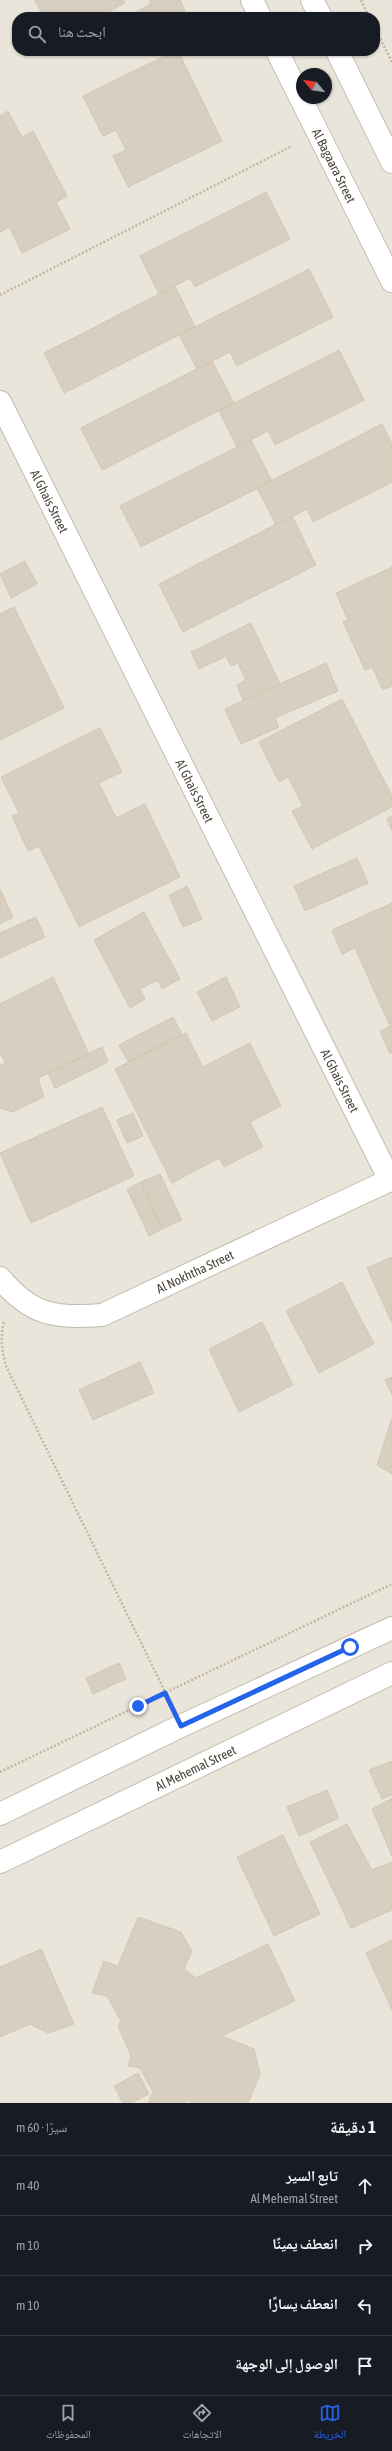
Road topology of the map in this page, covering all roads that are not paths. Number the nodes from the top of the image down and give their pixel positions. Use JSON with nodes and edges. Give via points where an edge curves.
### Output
{"nodes":[{"id":1,"x":252,"y":0,"type":"edge"},
{"id":2,"x":312,"y":0,"type":"edge"},
{"id":3,"x":258,"y":12,"type":"edge"},
{"id":4,"x":318,"y":12,"type":"edge"},
{"id":5,"x":279,"y":56,"type":"edge"},
{"id":6,"x":339,"y":56,"type":"edge"},
{"id":7,"x":392,"y":162,"type":"edge"},
{"id":8,"x":392,"y":281,"type":"edge"},
{"id":9,"x":0,"y":402,"type":"edge"},
{"id":10,"x":391,"y":1180,"type":"edge"},
{"id":11,"x":7,"y":1286,"type":"edge"},
{"id":12,"x":392,"y":1628,"type":"edge"},
{"id":13,"x":392,"y":1673,"type":"edge"},
{"id":14,"x":0,"y":1814,"type":"edge"},
{"id":15,"x":0,"y":1862,"type":"edge"}],
"edges":[{"from":1,"to":3,"type":"street"},
{"from":2,"to":4,"type":"street"},
{"from":5,"to":8,"type":"street","name":"Al Bagaara Street"},
{"from":6,"to":7,"type":"street"},
{"from":9,"to":10,"type":"street","name":"Al Ghais Street"},
{"from":10,"to":11,"type":"street","name":"Al Nokhtha Street","via":[[102,1314],[70,1318],[40,1311]]},
{"from":12,"to":14,"type":"street"},
{"from":13,"to":15,"type":"street","name":"Al Mehemal Street"}]}
